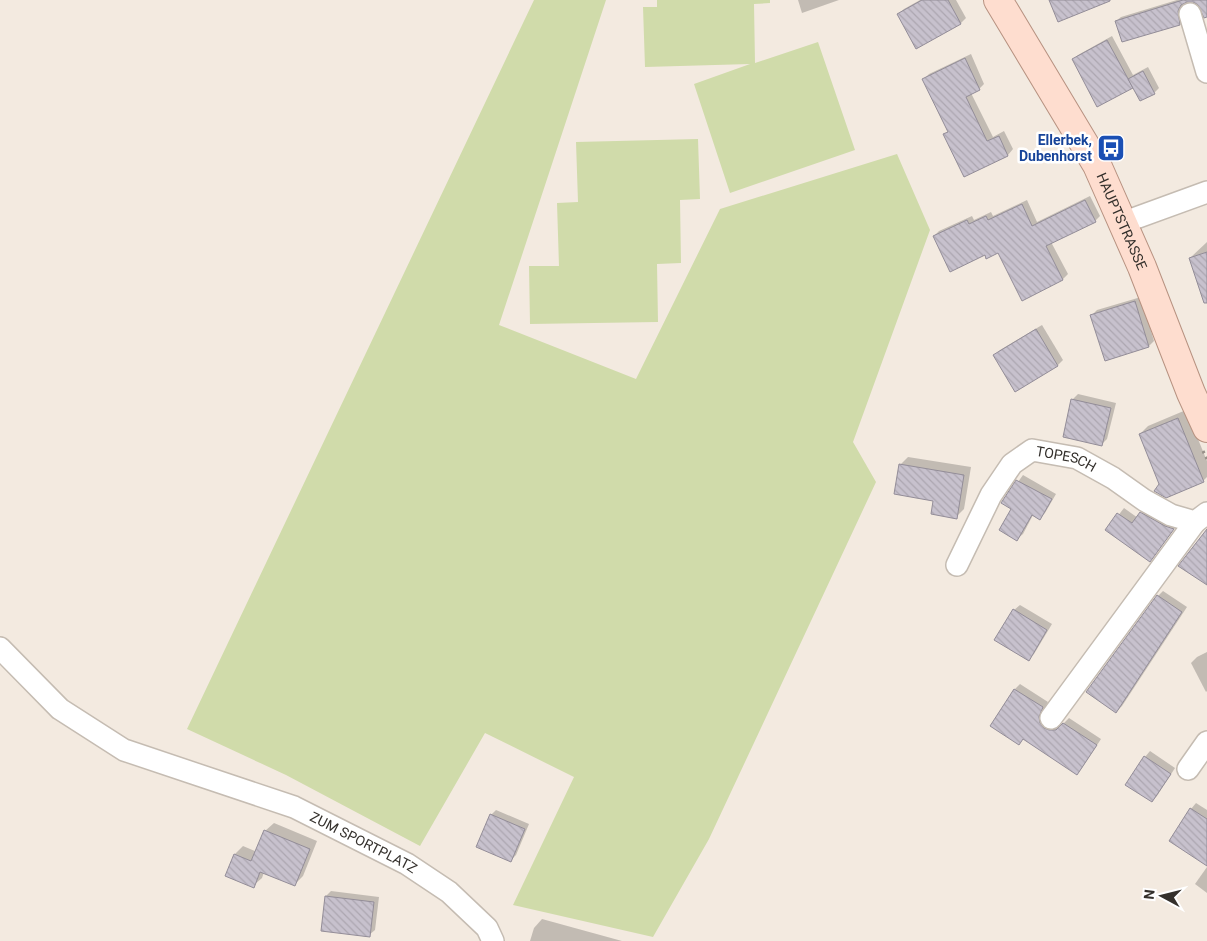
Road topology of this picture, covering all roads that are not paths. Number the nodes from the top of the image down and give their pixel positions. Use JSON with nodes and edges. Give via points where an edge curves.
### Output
{"nodes":[{"id":1,"x":998,"y":0,"type":"edge"},
{"id":2,"x":1190,"y":14,"type":"dead end"},
{"id":3,"x":1207,"y":72,"type":"edge"},
{"id":4,"x":1207,"y":192,"type":"edge"},
{"id":5,"x":1122,"y":224,"type":"junction"},
{"id":6,"x":1207,"y":428,"type":"edge"},
{"id":7,"x":1201,"y":518,"type":"edge"},
{"id":8,"x":957,"y":565,"type":"dead end"},
{"id":9,"x":0,"y":648,"type":"edge"},
{"id":10,"x":1051,"y":718,"type":"dead end"},
{"id":11,"x":1207,"y":742,"type":"edge"},
{"id":12,"x":1188,"y":770,"type":"dead end"},
{"id":13,"x":493,"y":941,"type":"edge"}],
"edges":[{"from":1,"to":5,"type":"main road","name":"HAUPTSTRASSE","via":[[1097,165]]},
{"from":2,"to":3,"type":"street"},
{"from":4,"to":5,"type":"street"},
{"from":5,"to":6,"type":"main road","name":"HAUPTSTRASSE"},
{"from":7,"to":8,"type":"street","name":"TOPESCH","via":[[1171,515],[1077,458],[1032,450],[1012,464],[991,495]]},
{"from":7,"to":10,"type":"street","name":"TOPESCH"},
{"from":9,"to":13,"type":"street","name":"ZUM SPORTPLATZ","via":[[60,709],[124,750],[294,807],[407,864],[449,892],[487,928]]},
{"from":11,"to":12,"type":"street"}]}
